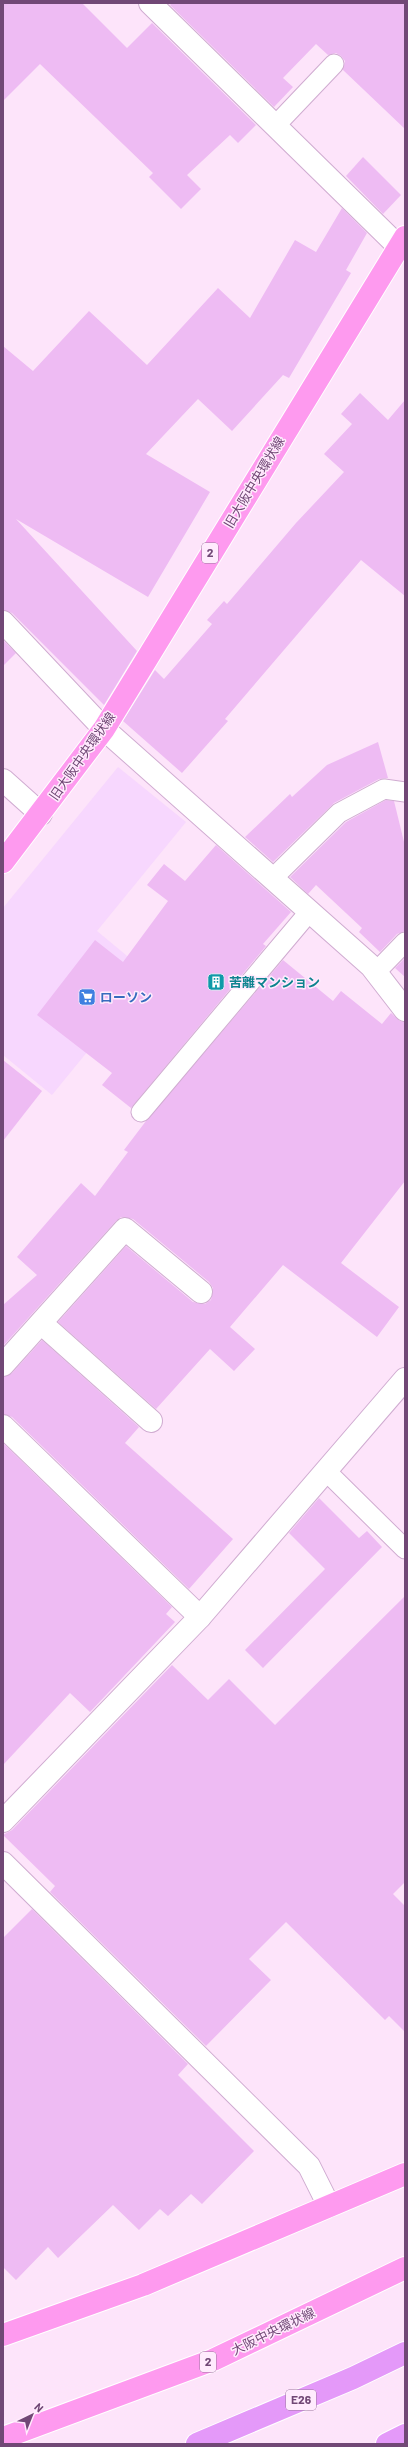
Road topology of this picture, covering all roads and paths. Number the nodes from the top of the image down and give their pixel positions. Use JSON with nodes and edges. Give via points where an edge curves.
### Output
{"nodes":[{"id":1,"x":150,"y":3,"type":"edge"},
{"id":2,"x":334,"y":64,"type":"dead end"},
{"id":3,"x":275,"y":126,"type":"junction"},
{"id":4,"x":401,"y":242,"type":"edge"},
{"id":5,"x":3,"y":622,"type":"edge"},
{"id":6,"x":104,"y":729,"type":"junction"},
{"id":7,"x":3,"y":780,"type":"edge"},
{"id":8,"x":405,"y":792,"type":"edge"},
{"id":9,"x":41,"y":814,"type":"junction"},
{"id":10,"x":3,"y":862,"type":"edge"},
{"id":11,"x":273,"y":878,"type":"junction"},
{"id":12,"x":310,"y":911,"type":"junction"},
{"id":13,"x":405,"y":942,"type":"edge"},
{"id":14,"x":376,"y":972,"type":"junction"},
{"id":15,"x":405,"y":1010,"type":"edge"},
{"id":16,"x":141,"y":1112,"type":"dead end"},
{"id":17,"x":201,"y":1292,"type":"dead end"},
{"id":18,"x":41,"y":1323,"type":"junction"},
{"id":19,"x":3,"y":1365,"type":"edge"},
{"id":20,"x":405,"y":1379,"type":"edge"},
{"id":21,"x":151,"y":1421,"type":"dead end"},
{"id":22,"x":3,"y":1426,"type":"edge"},
{"id":23,"x":326,"y":1471,"type":"junction"},
{"id":24,"x":405,"y":1549,"type":"edge"},
{"id":25,"x":200,"y":1617,"type":"junction"},
{"id":26,"x":6,"y":1811,"type":"edge"},
{"id":27,"x":3,"y":1863,"type":"edge"},
{"id":28,"x":405,"y":2174,"type":"edge"},
{"id":29,"x":329,"y":2206,"type":"junction"},
{"id":30,"x":405,"y":2268,"type":"edge"},
{"id":31,"x":3,"y":2335,"type":"edge"},
{"id":32,"x":405,"y":2353,"type":"edge"},
{"id":33,"x":405,"y":2435,"type":"edge"},
{"id":34,"x":3,"y":2438,"type":"edge"},
{"id":35,"x":196,"y":2444,"type":"edge"},
{"id":36,"x":387,"y":2444,"type":"edge"}],
"edges":[{"from":1,"to":3,"type":"street"},
{"from":2,"to":3,"type":"lane"},
{"from":3,"to":4,"type":"street"},
{"from":4,"to":6,"type":"main road","name":"旧大阪中央環状線","number":"2"},
{"from":5,"to":6,"type":"street"},
{"from":6,"to":9,"type":"main road","name":"旧大阪中央環状線","number":"2"},
{"from":6,"to":11,"type":"street"},
{"from":7,"to":9,"type":"street"},
{"from":8,"to":11,"type":"lane","via":[[384,789],[339,813]]},
{"from":9,"to":10,"type":"main road","name":"旧大阪中央環状線","number":"2"},
{"from":11,"to":12,"type":"street"},
{"from":12,"to":14,"type":"street"},
{"from":12,"to":16,"type":"lane"},
{"from":13,"to":14,"type":"lane"},
{"from":14,"to":15,"type":"street"},
{"from":17,"to":18,"type":"street","via":[[125,1229]]},
{"from":18,"to":19,"type":"street"},
{"from":18,"to":21,"type":"street"},
{"from":20,"to":23,"type":"street"},
{"from":22,"to":25,"type":"street"},
{"from":23,"to":24,"type":"lane"},
{"from":23,"to":25,"type":"street"},
{"from":25,"to":26,"type":"street"},
{"from":27,"to":29,"type":"street","via":[[309,2166]]},
{"from":28,"to":29,"type":"main road"},
{"from":29,"to":31,"type":"main road","via":[[143,2285]]},
{"from":30,"to":34,"type":"main road","name":"大阪中央環状線","number":"2","via":[[213,2360]]},
{"from":32,"to":35,"type":"highway","number":"E26","via":[[353,2378]]},
{"from":33,"to":36,"type":"highway"}]}
